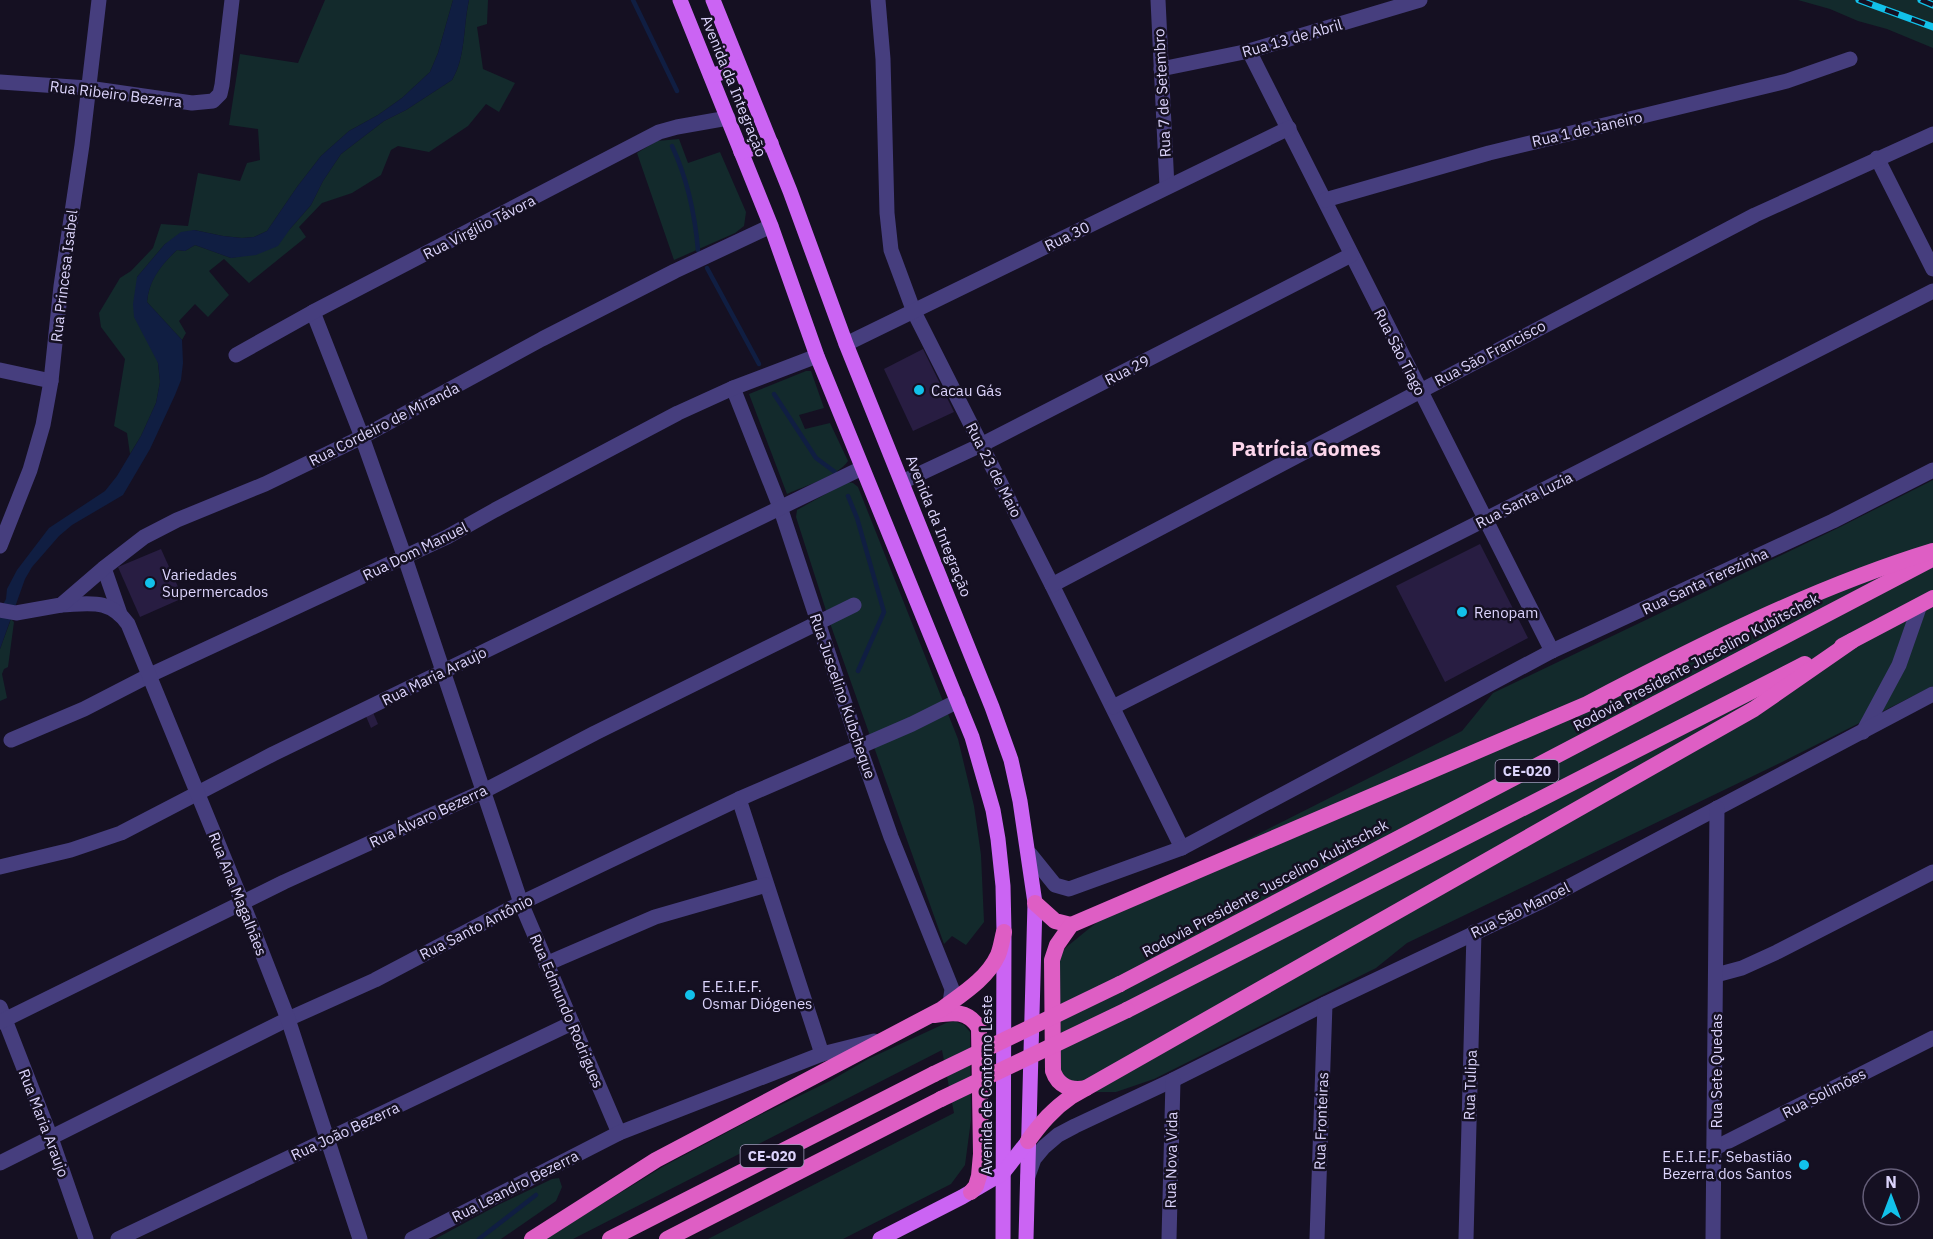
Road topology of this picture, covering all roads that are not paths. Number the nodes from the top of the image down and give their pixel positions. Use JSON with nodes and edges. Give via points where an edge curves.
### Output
{"nodes":[{"id":1,"x":99,"y":0,"type":"edge"},
{"id":2,"x":232,"y":0,"type":"edge"},
{"id":3,"x":680,"y":0,"type":"edge"},
{"id":4,"x":713,"y":0,"type":"edge"},
{"id":5,"x":878,"y":0,"type":"edge"},
{"id":6,"x":1158,"y":0,"type":"edge"},
{"id":7,"x":1420,"y":0,"type":"edge"},
{"id":8,"x":1249,"y":51,"type":"junction"},
{"id":9,"x":1850,"y":59,"type":"dead end"},
{"id":10,"x":739,"y":67,"type":"junction"},
{"id":11,"x":1161,"y":69,"type":"junction"},
{"id":12,"x":711,"y":76,"type":"junction"},
{"id":13,"x":0,"y":82,"type":"edge"},
{"id":14,"x":88,"y":88,"type":"junction"},
{"id":15,"x":728,"y":118,"type":"junction"},
{"id":16,"x":1289,"y":128,"type":"junction"},
{"id":17,"x":1933,"y":134,"type":"edge"},
{"id":18,"x":771,"y":143,"type":"junction"},
{"id":19,"x":741,"y":152,"type":"junction"},
{"id":20,"x":1877,"y":158,"type":"junction"},
{"id":21,"x":1167,"y":187,"type":"junction"},
{"id":22,"x":1325,"y":200,"type":"junction"},
{"id":23,"x":771,"y":226,"type":"junction"},
{"id":24,"x":1352,"y":255,"type":"junction"},
{"id":25,"x":1933,"y":269,"type":"edge"},
{"id":26,"x":1933,"y":291,"type":"edge"},
{"id":27,"x":313,"y":312,"type":"junction"},
{"id":28,"x":914,"y":312,"type":"junction"},
{"id":29,"x":846,"y":344,"type":"junction"},
{"id":30,"x":236,"y":355,"type":"dead end"},
{"id":31,"x":817,"y":356,"type":"junction"},
{"id":32,"x":0,"y":370,"type":"edge"},
{"id":33,"x":51,"y":381,"type":"junction"},
{"id":34,"x":733,"y":388,"type":"junction"},
{"id":35,"x":1419,"y":391,"type":"junction"},
{"id":36,"x":362,"y":437,"type":"junction"},
{"id":37,"x":981,"y":445,"type":"junction"},
{"id":38,"x":862,"y":468,"type":"junction"},
{"id":39,"x":1933,"y":470,"type":"edge"},
{"id":40,"x":902,"y":482,"type":"junction"},
{"id":41,"x":780,"y":507,"type":"junction"},
{"id":42,"x":1486,"y":519,"type":"junction"},
{"id":43,"x":0,"y":546,"type":"edge"},
{"id":44,"x":1933,"y":551,"type":"edge"},
{"id":45,"x":405,"y":558,"type":"junction"},
{"id":46,"x":1933,"y":559,"type":"edge"},
{"id":47,"x":104,"y":568,"type":"junction"},
{"id":48,"x":1052,"y":585,"type":"junction"},
{"id":49,"x":1926,"y":602,"type":"edge"},
{"id":50,"x":62,"y":605,"type":"junction"},
{"id":51,"x":854,"y":605,"type":"dead end"},
{"id":52,"x":0,"y":610,"type":"edge"},
{"id":53,"x":120,"y":614,"type":"junction"},
{"id":54,"x":818,"y":622,"type":"junction"},
{"id":55,"x":1852,"y":641,"type":"junction"},
{"id":56,"x":1552,"y":651,"type":"junction"},
{"id":57,"x":443,"y":671,"type":"junction"},
{"id":58,"x":150,"y":675,"type":"junction"},
{"id":59,"x":1933,"y":694,"type":"edge"},
{"id":60,"x":958,"y":701,"type":"junction"},
{"id":61,"x":1113,"y":707,"type":"junction"},
{"id":62,"x":1863,"y":732,"type":"junction"},
{"id":63,"x":11,"y":740,"type":"dead end"},
{"id":64,"x":859,"y":746,"type":"junction"},
{"id":65,"x":484,"y":791,"type":"junction"},
{"id":66,"x":198,"y":793,"type":"junction"},
{"id":67,"x":739,"y":799,"type":"junction"},
{"id":68,"x":1717,"y":808,"type":"junction"},
{"id":69,"x":1182,"y":848,"type":"junction"},
{"id":70,"x":1029,"y":854,"type":"junction"},
{"id":71,"x":0,"y":867,"type":"edge"},
{"id":72,"x":1933,"y":872,"type":"edge"},
{"id":73,"x":766,"y":885,"type":"junction"},
{"id":74,"x":520,"y":903,"type":"junction"},
{"id":75,"x":1035,"y":903,"type":"junction"},
{"id":76,"x":243,"y":904,"type":"junction"},
{"id":77,"x":1071,"y":925,"type":"junction"},
{"id":78,"x":1004,"y":932,"type":"junction"},
{"id":79,"x":1474,"y":932,"type":"junction"},
{"id":80,"x":546,"y":964,"type":"junction"},
{"id":81,"x":1716,"y":975,"type":"junction"},
{"id":82,"x":950,"y":1003,"type":"junction"},
{"id":83,"x":1325,"y":1004,"type":"junction"},
{"id":84,"x":2,"y":1016,"type":"edge"},
{"id":85,"x":930,"y":1016,"type":"junction"},
{"id":86,"x":288,"y":1019,"type":"junction"},
{"id":87,"x":572,"y":1023,"type":"junction"},
{"id":88,"x":887,"y":1038,"type":"junction"},
{"id":89,"x":1933,"y":1038,"type":"edge"},
{"id":90,"x":822,"y":1054,"type":"junction"},
{"id":91,"x":1173,"y":1080,"type":"junction"},
{"id":92,"x":1086,"y":1089,"type":"junction"},
{"id":93,"x":619,"y":1133,"type":"junction"},
{"id":94,"x":51,"y":1138,"type":"junction"},
{"id":95,"x":327,"y":1140,"type":"junction"},
{"id":96,"x":1028,"y":1141,"type":"junction"},
{"id":97,"x":1715,"y":1148,"type":"junction"},
{"id":98,"x":0,"y":1163,"type":"edge"},
{"id":99,"x":1003,"y":1173,"type":"junction"},
{"id":100,"x":1027,"y":1181,"type":"junction"},
{"id":101,"x":971,"y":1192,"type":"junction"},
{"id":102,"x":904,"y":1234,"type":"edge"},
{"id":103,"x":86,"y":1239,"type":"edge"},
{"id":104,"x":118,"y":1239,"type":"edge"},
{"id":105,"x":360,"y":1239,"type":"edge"},
{"id":106,"x":412,"y":1239,"type":"edge"},
{"id":107,"x":532,"y":1239,"type":"edge"},
{"id":108,"x":610,"y":1239,"type":"edge"},
{"id":109,"x":667,"y":1239,"type":"edge"},
{"id":110,"x":880,"y":1239,"type":"edge"},
{"id":111,"x":1003,"y":1239,"type":"edge"},
{"id":112,"x":1026,"y":1239,"type":"edge"},
{"id":113,"x":1169,"y":1239,"type":"edge"},
{"id":114,"x":1317,"y":1239,"type":"edge"},
{"id":115,"x":1466,"y":1239,"type":"edge"},
{"id":116,"x":1713,"y":1239,"type":"edge"}],
"edges":[{"from":1,"to":14,"type":"street","name":"Rua Princesa Isabel"},
{"from":2,"to":14,"type":"street","name":"Rua Ribeiro Bezerra","via":[[218,99],[201,103]]},
{"from":3,"to":12,"type":"main road","name":"Avenida da Integração"},
{"from":4,"to":10,"type":"main road","name":"Avenida da Integração"},
{"from":5,"to":28,"type":"street","name":"Rua 23 de Maio","via":[[891,250]]},
{"from":6,"to":11,"type":"street","name":"Rua 7 de Setembro"},
{"from":7,"to":8,"type":"street","name":"Rua 13 de Abril"},
{"from":8,"to":11,"type":"street","name":"Rua 13 de Abril"},
{"from":8,"to":16,"type":"street","name":"Rua São Tiago"},
{"from":9,"to":22,"type":"street","name":"Rua 1 de Janeiro","via":[[1787,81],[1489,153]]},
{"from":10,"to":12,"type":"main road"},
{"from":10,"to":18,"type":"main road","name":"Avenida da Integração"},
{"from":11,"to":21,"type":"street","name":"Rua 7 de Setembro"},
{"from":12,"to":15,"type":"main road","name":"Avenida da Integração"},
{"from":13,"to":14,"type":"street","name":"Rua Ribeiro Bezerra"},
{"from":14,"to":33,"type":"street","name":"Rua Princesa Isabel"},
{"from":15,"to":19,"type":"main road","name":"Avenida da Integração"},
{"from":15,"to":27,"type":"street","name":"Rua Virgílio Távora","via":[[659,132]]},
{"from":16,"to":21,"type":"street","name":"Rua 30"},
{"from":16,"to":22,"type":"street","name":"Rua São Tiago"},
{"from":17,"to":20,"type":"street","name":"Rua São Francisco"},
{"from":18,"to":19,"type":"main road"},
{"from":18,"to":29,"type":"main road","name":"Avenida da Integração"},
{"from":19,"to":23,"type":"main road","name":"Avenida da Integração"},
{"from":20,"to":25,"type":"street"},
{"from":20,"to":35,"type":"street","name":"Rua São Francisco","via":[[1745,220]]},
{"from":21,"to":28,"type":"street","name":"Rua 30"},
{"from":22,"to":24,"type":"street","name":"Rua São Tiago"},
{"from":23,"to":31,"type":"main road","name":"Avenida da Integração"},
{"from":23,"to":36,"type":"street","name":"Rua Cordeiro de Miranda","via":[[542,339]]},
{"from":24,"to":35,"type":"street","name":"Rua São Tiago"},
{"from":24,"to":37,"type":"street","name":"Rua 29"},
{"from":26,"to":42,"type":"street","name":"Rua Santa Luzia"},
{"from":27,"to":30,"type":"street","name":"Rua Virgílio Távora"},
{"from":27,"to":36,"type":"street","name":"Rua Edmundo Rodrigues"},
{"from":28,"to":29,"type":"street","name":"Rua 30"},
{"from":28,"to":37,"type":"street","name":"Rua 23 de Maio"},
{"from":29,"to":40,"type":"main road","name":"Avenida da Integração"},
{"from":31,"to":34,"type":"street","name":"Rua Dom Manuel"},
{"from":31,"to":38,"type":"main road","name":"Avenida da Integração"},
{"from":32,"to":33,"type":"street"},
{"from":33,"to":43,"type":"street","name":"Rua Princesa Isabel","via":[[30,470]]},
{"from":34,"to":41,"type":"street","name":"Rua Juscelino Kubcheque"},
{"from":34,"to":45,"type":"street","name":"Rua Dom Manuel","via":[[678,413]]},
{"from":35,"to":42,"type":"street","name":"Rua São Tiago"},
{"from":35,"to":48,"type":"street","name":"Rua São Francisco"},
{"from":36,"to":45,"type":"street","name":"Rua Edmundo Rodrigues"},
{"from":36,"to":47,"type":"street","name":"Rua Cordeiro de Miranda","via":[[265,484],[177,520],[144,537]]},
{"from":37,"to":40,"type":"street","name":"Rua 29"},
{"from":37,"to":48,"type":"street","name":"Rua 23 de Maio"},
{"from":38,"to":41,"type":"street","name":"Rua Maria Araujo"},
{"from":38,"to":60,"type":"main road","name":"Avenida da Integração"},
{"from":39,"to":56,"type":"street","name":"Rua Santa Terezinha","via":[[1833,521]]},
{"from":40,"to":70,"type":"main road","name":"Avenida da Integração","via":[[1011,760]]},
{"from":41,"to":54,"type":"street","name":"Rua Juscelino Kubcheque"},
{"from":41,"to":57,"type":"street","name":"Rua Maria Araujo"},
{"from":42,"to":56,"type":"street","name":"Rua São Tiago"},
{"from":42,"to":61,"type":"street","name":"Rua Santa Luzia"},
{"from":44,"to":77,"type":"highway","via":[[1824,592],[1669,661],[1587,704]]},
{"from":45,"to":57,"type":"street","name":"Rua Edmundo Rodrigues"},
{"from":45,"to":58,"type":"street","name":"Rua Dom Manuel"},
{"from":46,"to":108,"type":"highway","name":"Rodovia Presidente Juscelino Kubitschek","number":"CE-020","bridge":true,"via":[[1120,984]]},
{"from":47,"to":50,"type":"street","name":"Rua Cordeiro de Miranda"},
{"from":47,"to":53,"type":"street","name":"Rua Ana Magalhães"},
{"from":48,"to":61,"type":"street","name":"Rua 23 de Maio"},
{"from":49,"to":55,"type":"highway","number":"CE-020"},
{"from":49,"to":62,"type":"street"},
{"from":50,"to":52,"type":"street","via":[[16,613]]},
{"from":50,"to":53,"type":"street","via":[[113,607]]},
{"from":51,"to":54,"type":"street","name":"Rua Álvaro Bezerra"},
{"from":53,"to":58,"type":"street","name":"Rua Ana Magalhães"},
{"from":54,"to":64,"type":"street","name":"Rua Juscelino Kubcheque"},
{"from":54,"to":65,"type":"street","name":"Rua Álvaro Bezerra"},
{"from":55,"to":92,"type":"highway","via":[[1754,709]]},
{"from":55,"to":109,"type":"highway","number":"CE-020","bridge":true,"via":[[1128,1010],[941,1099]]},
{"from":56,"to":69,"type":"street","name":"Rua Santa Terezinha"},
{"from":57,"to":65,"type":"street","name":"Rua Edmundo Rodrigues"},
{"from":57,"to":66,"type":"street","name":"Rua Maria Araujo"},
{"from":58,"to":63,"type":"street","name":"Rua Dom Manuel"},
{"from":58,"to":66,"type":"street","name":"Rua Ana Magalhães"},
{"from":59,"to":62,"type":"street","name":"Rua São Manoel"},
{"from":60,"to":64,"type":"street","name":"Rua Santo Antônio"},
{"from":60,"to":78,"type":"main road","name":"Avenida da Integração","via":[[993,810],[1003,886]]},
{"from":61,"to":69,"type":"street","name":"Rua 23 de Maio"},
{"from":62,"to":68,"type":"street","name":"Rua São Manoel"},
{"from":64,"to":67,"type":"street","name":"Rua Santo Antônio"},
{"from":64,"to":82,"type":"street","name":"Rua Juscelino Kubcheque","via":[[951,989]]},
{"from":65,"to":74,"type":"street","name":"Rua Edmundo Rodrigues"},
{"from":65,"to":76,"type":"street","name":"Rua Álvaro Bezerra"},
{"from":66,"to":71,"type":"street","name":"Rua Maria Araujo","via":[[121,833]]},
{"from":66,"to":76,"type":"street","name":"Rua Ana Magalhães"},
{"from":67,"to":73,"type":"street"},
{"from":67,"to":74,"type":"street","name":"Rua Santo Antônio"},
{"from":68,"to":79,"type":"street","name":"Rua São Manoel","via":[[1538,903]]},
{"from":68,"to":81,"type":"street","name":"Rua Sete Quedas"},
{"from":69,"to":70,"type":"street","via":[[1069,889],[1055,885]]},
{"from":70,"to":75,"type":"main road","name":"Avenida da Integração"},
{"from":72,"to":81,"type":"street","via":[[1777,952]]},
{"from":73,"to":80,"type":"street","via":[[655,916]]},
{"from":73,"to":90,"type":"street"},
{"from":74,"to":80,"type":"street","name":"Rua Edmundo Rodrigues"},
{"from":74,"to":86,"type":"street","name":"Rua Santo Antônio","via":[[375,980]]},
{"from":75,"to":77,"type":"highway","via":[[1055,921]]},
{"from":75,"to":96,"type":"main road","name":"Avenida da Integração"},
{"from":76,"to":84,"type":"street","name":"Rua Álvaro Bezerra"},
{"from":76,"to":86,"type":"street","name":"Rua Ana Magalhães"},
{"from":77,"to":92,"type":"highway","via":[[1052,960],[1053,1071],[1062,1084]]},
{"from":78,"to":82,"type":"highway","via":[[991,967]]},
{"from":78,"to":99,"type":"main road","name":"Avenida de Contorno Leste"},
{"from":79,"to":83,"type":"street","name":"Rua São Manoel"},
{"from":79,"to":115,"type":"street","name":"Rua Tulipa"},
{"from":80,"to":87,"type":"street","name":"Rua Edmundo Rodrigues"},
{"from":81,"to":97,"type":"street","name":"Rua Sete Quedas"},
{"from":82,"to":85,"type":"highway"},
{"from":83,"to":91,"type":"street","name":"Rua São Manoel"},
{"from":83,"to":114,"type":"street","name":"Rua Fronteiras"},
{"from":84,"to":94,"type":"street","name":"Rua Maria Araujo"},
{"from":85,"to":88,"type":"highway"},
{"from":85,"to":101,"type":"highway","via":[[952,1012],[968,1015],[979,1028],[981,1154],[979,1176]]},
{"from":86,"to":94,"type":"street","name":"Rua Santo Antônio"},
{"from":86,"to":95,"type":"street","name":"Rua Ana Magalhães"},
{"from":87,"to":93,"type":"street","name":"Rua Edmundo Rodrigues"},
{"from":87,"to":95,"type":"street","name":"Rua João Bezerra"},
{"from":88,"to":90,"type":"street","name":"Rua Leandro Bezerra"},
{"from":88,"to":107,"type":"highway","via":[[656,1160]]},
{"from":89,"to":97,"type":"street","name":"Rua Solimões"},
{"from":90,"to":93,"type":"street","name":"Rua Leandro Bezerra"},
{"from":91,"to":100,"type":"street","name":"Rua São Manoel","via":[[1058,1135],[1034,1159]]},
{"from":91,"to":113,"type":"street","name":"Rua Nova Vida"},
{"from":92,"to":96,"type":"highway","via":[[1054,1108]]},
{"from":93,"to":106,"type":"street","name":"Rua Leandro Bezerra"},
{"from":94,"to":98,"type":"street","name":"Rua Santo Antônio"},
{"from":94,"to":103,"type":"street","name":"Rua Maria Araujo"},
{"from":95,"to":104,"type":"street","name":"Rua João Bezerra"},
{"from":95,"to":105,"type":"street","name":"Rua Ana Magalhães"},
{"from":96,"to":99,"type":"main road"},
{"from":96,"to":100,"type":"main road"},
{"from":97,"to":116,"type":"street","name":"Rua Sete Quedas"},
{"from":99,"to":101,"type":"main road"},
{"from":99,"to":111,"type":"main road","name":"Avenida de Contorno Leste"},
{"from":100,"to":112,"type":"main road"},
{"from":101,"to":102,"type":"main road"},
{"from":102,"to":110,"type":"main road"}]}
